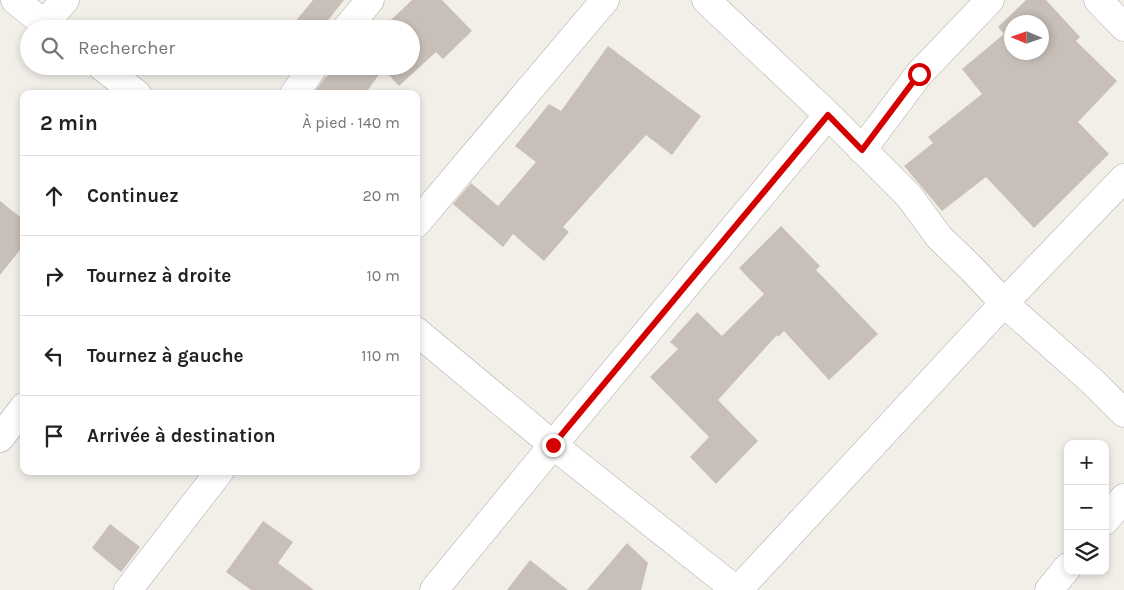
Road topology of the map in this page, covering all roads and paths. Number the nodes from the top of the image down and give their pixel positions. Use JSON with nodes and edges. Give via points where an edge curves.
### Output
{"nodes":[{"id":1,"x":15,"y":0,"type":"edge"},
{"id":2,"x":65,"y":0,"type":"edge"},
{"id":3,"x":370,"y":0,"type":"edge"},
{"id":4,"x":605,"y":0,"type":"edge"},
{"id":5,"x":706,"y":0,"type":"edge"},
{"id":6,"x":990,"y":0,"type":"edge"},
{"id":7,"x":1098,"y":0,"type":"edge"},
{"id":8,"x":40,"y":20,"type":"edge"},
{"id":9,"x":52,"y":20,"type":"edge"},
{"id":10,"x":353,"y":20,"type":"edge"},
{"id":11,"x":1124,"y":27,"type":"edge"},
{"id":12,"x":113,"y":75,"type":"edge"},
{"id":13,"x":308,"y":75,"type":"edge"},
{"id":14,"x":133,"y":90,"type":"edge"},
{"id":15,"x":297,"y":90,"type":"edge"},
{"id":16,"x":828,"y":115,"type":"junction"},
{"id":17,"x":862,"y":150,"type":"junction"},
{"id":18,"x":1124,"y":178,"type":"edge"},
{"id":19,"x":420,"y":219,"type":"edge"},
{"id":20,"x":1004,"y":303,"type":"junction"},
{"id":21,"x":420,"y":333,"type":"edge"},
{"id":22,"x":20,"y":412,"type":"edge"},
{"id":23,"x":1124,"y":413,"type":"edge"},
{"id":24,"x":0,"y":438,"type":"edge"},
{"id":25,"x":553,"y":445,"type":"junction"},
{"id":26,"x":217,"y":475,"type":"edge"},
{"id":27,"x":1124,"y":498,"type":"edge"},
{"id":28,"x":1109,"y":516,"type":"edge"},
{"id":29,"x":1064,"y":572,"type":"edge"},
{"id":30,"x":128,"y":590,"type":"edge"},
{"id":31,"x":434,"y":590,"type":"edge"},
{"id":32,"x":737,"y":590,"type":"edge"},
{"id":33,"x":1049,"y":590,"type":"edge"}],
"edges":[{"from":1,"to":8,"type":"street"},
{"from":2,"to":9,"type":"street"},
{"from":3,"to":10,"type":"street"},
{"from":4,"to":19,"type":"street"},
{"from":5,"to":16,"type":"street"},
{"from":6,"to":17,"type":"street","via":[[919,74]]},
{"from":7,"to":11,"type":"street"},
{"from":12,"to":14,"type":"street"},
{"from":13,"to":15,"type":"street"},
{"from":16,"to":17,"type":"street"},
{"from":16,"to":25,"type":"street"},
{"from":17,"to":20,"type":"street","via":[[909,196],[939,237]]},
{"from":18,"to":20,"type":"street"},
{"from":20,"to":23,"type":"street","via":[[1094,382]]},
{"from":20,"to":32,"type":"street"},
{"from":21,"to":25,"type":"street"},
{"from":22,"to":24,"type":"street"},
{"from":25,"to":31,"type":"street"},
{"from":25,"to":32,"type":"street"},
{"from":26,"to":30,"type":"street"},
{"from":27,"to":28,"type":"street"},
{"from":29,"to":33,"type":"street"}]}
